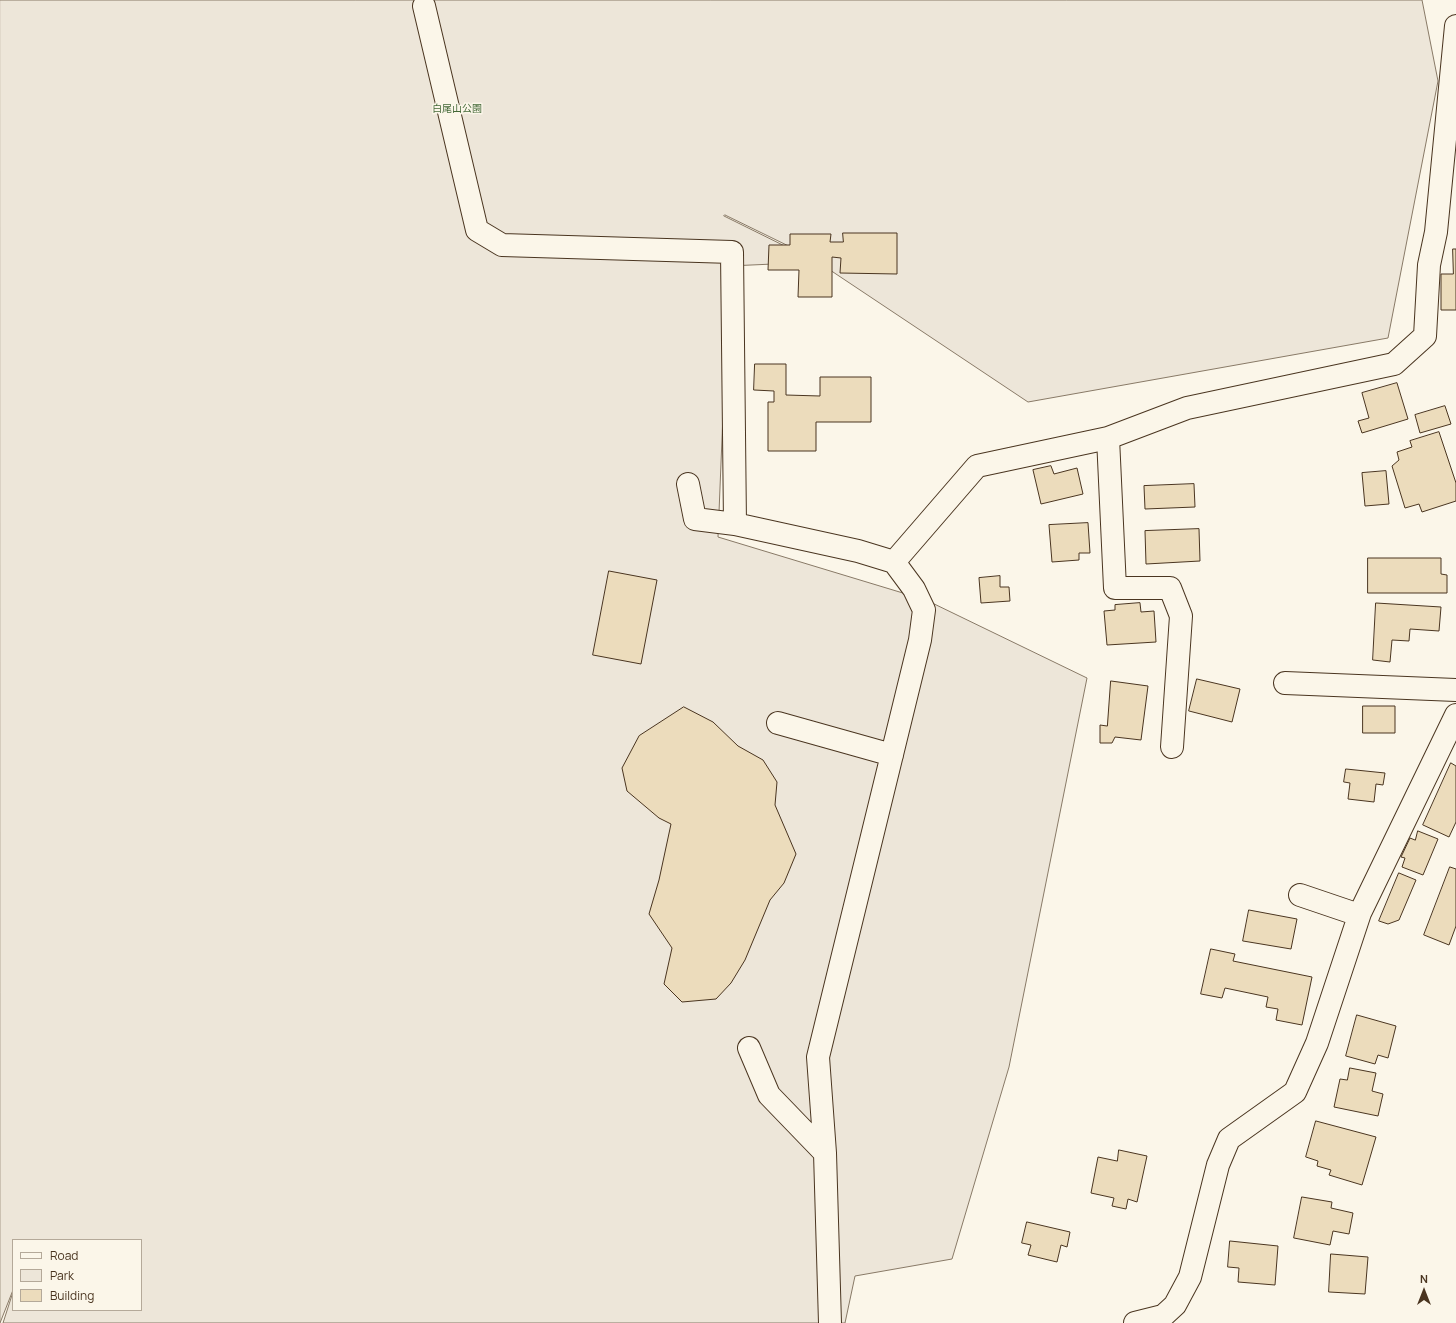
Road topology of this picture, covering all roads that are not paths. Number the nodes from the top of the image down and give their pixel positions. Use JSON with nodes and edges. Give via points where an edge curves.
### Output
{"nodes":[{"id":1,"x":424,"y":6,"type":"dead end"},
{"id":2,"x":1456,"y":26,"type":"edge"},
{"id":3,"x":1108,"y":438,"type":"junction"},
{"id":4,"x":688,"y":484,"type":"dead end"},
{"id":5,"x":735,"y":524,"type":"junction"},
{"id":6,"x":894,"y":562,"type":"junction"},
{"id":7,"x":1285,"y":683,"type":"dead end"},
{"id":8,"x":1456,"y":690,"type":"edge"},
{"id":9,"x":1456,"y":715,"type":"edge"},
{"id":10,"x":778,"y":723,"type":"dead end"},
{"id":11,"x":1172,"y":747,"type":"dead end"},
{"id":12,"x":892,"y":755,"type":"junction"},
{"id":13,"x":1300,"y":895,"type":"dead end"},
{"id":14,"x":1359,"y":915,"type":"junction"},
{"id":15,"x":749,"y":1048,"type":"dead end"},
{"id":16,"x":824,"y":1153,"type":"junction"},
{"id":17,"x":1168,"y":1320,"type":"edge"},
{"id":18,"x":830,"y":1323,"type":"edge"},
{"id":19,"x":1135,"y":1323,"type":"edge"}],
"edges":[{"from":1,"to":5,"type":"street","via":[[477,230],[502,245],[732,252]]},
{"from":2,"to":3,"type":"street","via":[[1436,232],[1430,265],[1425,336],[1394,364],[1187,408]]},
{"from":3,"to":6,"type":"street","via":[[977,466]]},
{"from":3,"to":11,"type":"street","via":[[1116,588],[1170,588],[1181,616]]},
{"from":4,"to":5,"type":"street","via":[[695,519]]},
{"from":5,"to":6,"type":"street","via":[[858,551]]},
{"from":6,"to":12,"type":"street","via":[[914,589],[924,610],[920,640]]},
{"from":7,"to":8,"type":"street"},
{"from":9,"to":14,"type":"street"},
{"from":10,"to":12,"type":"street"},
{"from":12,"to":16,"type":"street","via":[[818,1057]]},
{"from":13,"to":14,"type":"street"},
{"from":14,"to":17,"type":"street","via":[[1317,1043],[1295,1092],[1229,1139],[1218,1165],[1190,1277]]},
{"from":15,"to":16,"type":"street","via":[[769,1095]]},
{"from":16,"to":18,"type":"street"},
{"from":17,"to":19,"type":"street"}]}
